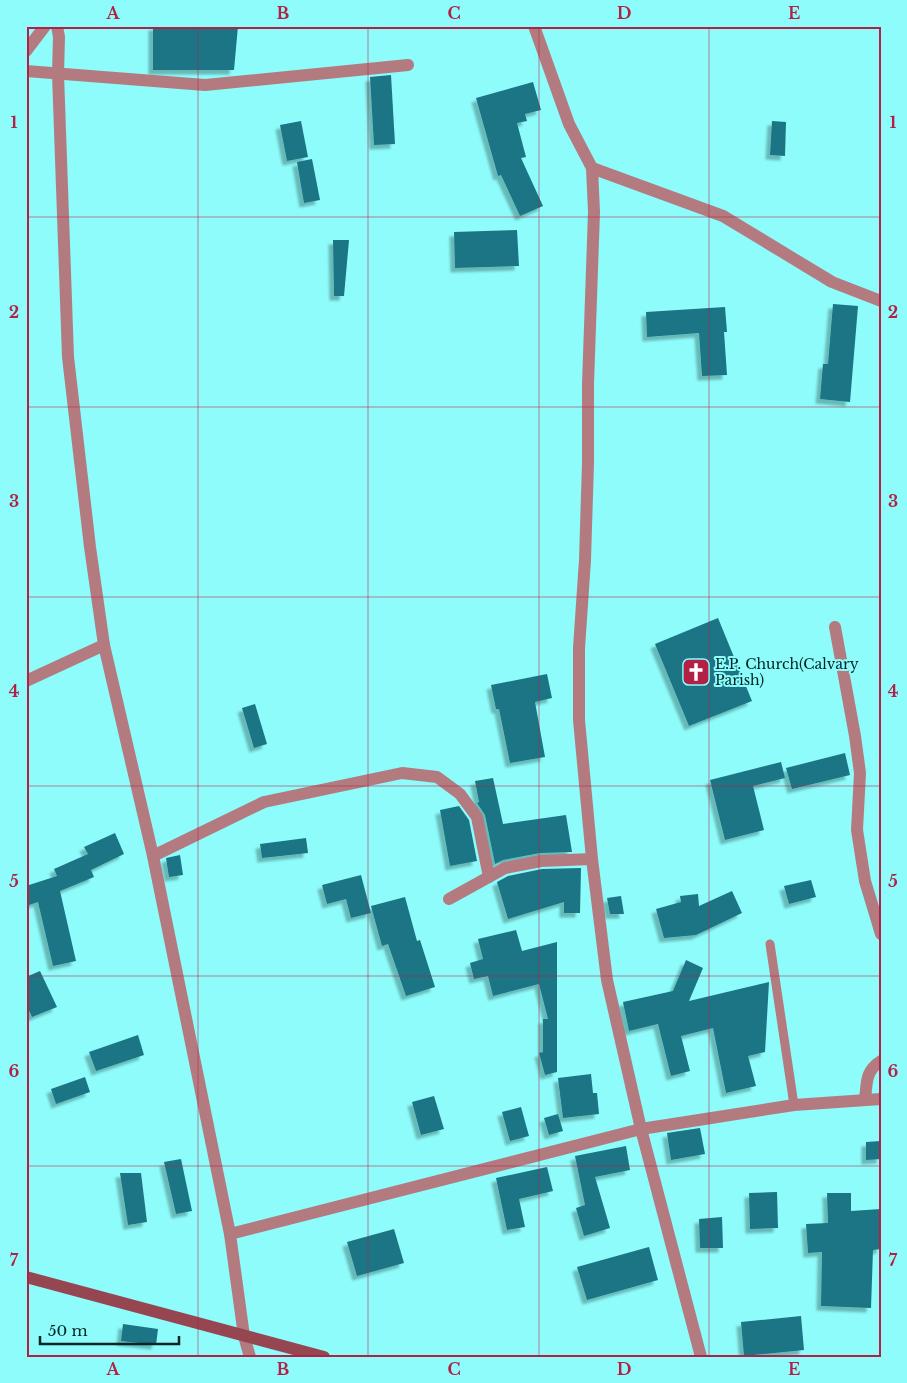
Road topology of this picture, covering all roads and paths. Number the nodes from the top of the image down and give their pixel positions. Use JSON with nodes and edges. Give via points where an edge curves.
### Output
{"nodes":[{"id":1,"x":45,"y":26,"type":"edge"},
{"id":2,"x":57,"y":26,"type":"edge"},
{"id":3,"x":534,"y":26,"type":"edge"},
{"id":4,"x":26,"y":51,"type":"edge"},
{"id":5,"x":408,"y":65,"type":"dead end"},
{"id":6,"x":26,"y":71,"type":"edge"},
{"id":7,"x":58,"y":74,"type":"junction"},
{"id":8,"x":592,"y":168,"type":"junction"},
{"id":9,"x":881,"y":301,"type":"edge"},
{"id":10,"x":835,"y":627,"type":"dead end"},
{"id":11,"x":104,"y":645,"type":"junction"},
{"id":12,"x":26,"y":681,"type":"edge"},
{"id":13,"x":153,"y":856,"type":"junction"},
{"id":14,"x":592,"y":859,"type":"junction"},
{"id":15,"x":489,"y":877,"type":"junction"},
{"id":16,"x":449,"y":899,"type":"dead end"},
{"id":17,"x":881,"y":934,"type":"edge"},
{"id":18,"x":770,"y":944,"type":"dead end"},
{"id":19,"x":881,"y":1061,"type":"edge"},
{"id":20,"x":881,"y":1099,"type":"edge"},
{"id":21,"x":865,"y":1100,"type":"junction"},
{"id":22,"x":794,"y":1106,"type":"junction"},
{"id":23,"x":641,"y":1129,"type":"junction"},
{"id":24,"x":230,"y":1234,"type":"junction"},
{"id":25,"x":26,"y":1277,"type":"edge"},
{"id":26,"x":244,"y":1336,"type":"junction"},
{"id":27,"x":250,"y":1357,"type":"edge"},
{"id":28,"x":324,"y":1357,"type":"edge"},
{"id":29,"x":701,"y":1357,"type":"edge"}],
"edges":[{"from":1,"to":4,"type":"street"},
{"from":2,"to":7,"type":"street"},
{"from":3,"to":8,"type":"street","via":[[569,124]]},
{"from":5,"to":7,"type":"street","via":[[205,85]]},
{"from":6,"to":7,"type":"street"},
{"from":7,"to":11,"type":"street","via":[[68,357]]},
{"from":8,"to":9,"type":"street","via":[[723,216],[832,282]]},
{"from":8,"to":14,"type":"street","via":[[594,212],[579,720]]},
{"from":10,"to":17,"type":"street","via":[[860,773],[857,830],[865,881]]},
{"from":11,"to":12,"type":"street"},
{"from":11,"to":13,"type":"street"},
{"from":13,"to":15,"type":"street","via":[[264,802],[402,773],[436,777],[460,794],[477,817]]},
{"from":13,"to":24,"type":"street"},
{"from":14,"to":15,"type":"street","via":[[540,860],[505,868]]},
{"from":14,"to":23,"type":"street","via":[[607,980]]},
{"from":15,"to":16,"type":"street"},
{"from":18,"to":22,"type":"lane"},
{"from":19,"to":21,"type":"street","via":[[867,1076]]},
{"from":20,"to":21,"type":"street"},
{"from":21,"to":22,"type":"street"},
{"from":22,"to":23,"type":"street"},
{"from":23,"to":24,"type":"street"},
{"from":23,"to":29,"type":"street"},
{"from":24,"to":26,"type":"street"},
{"from":25,"to":26,"type":"main road"},
{"from":26,"to":27,"type":"street"},
{"from":26,"to":28,"type":"main road"}]}
